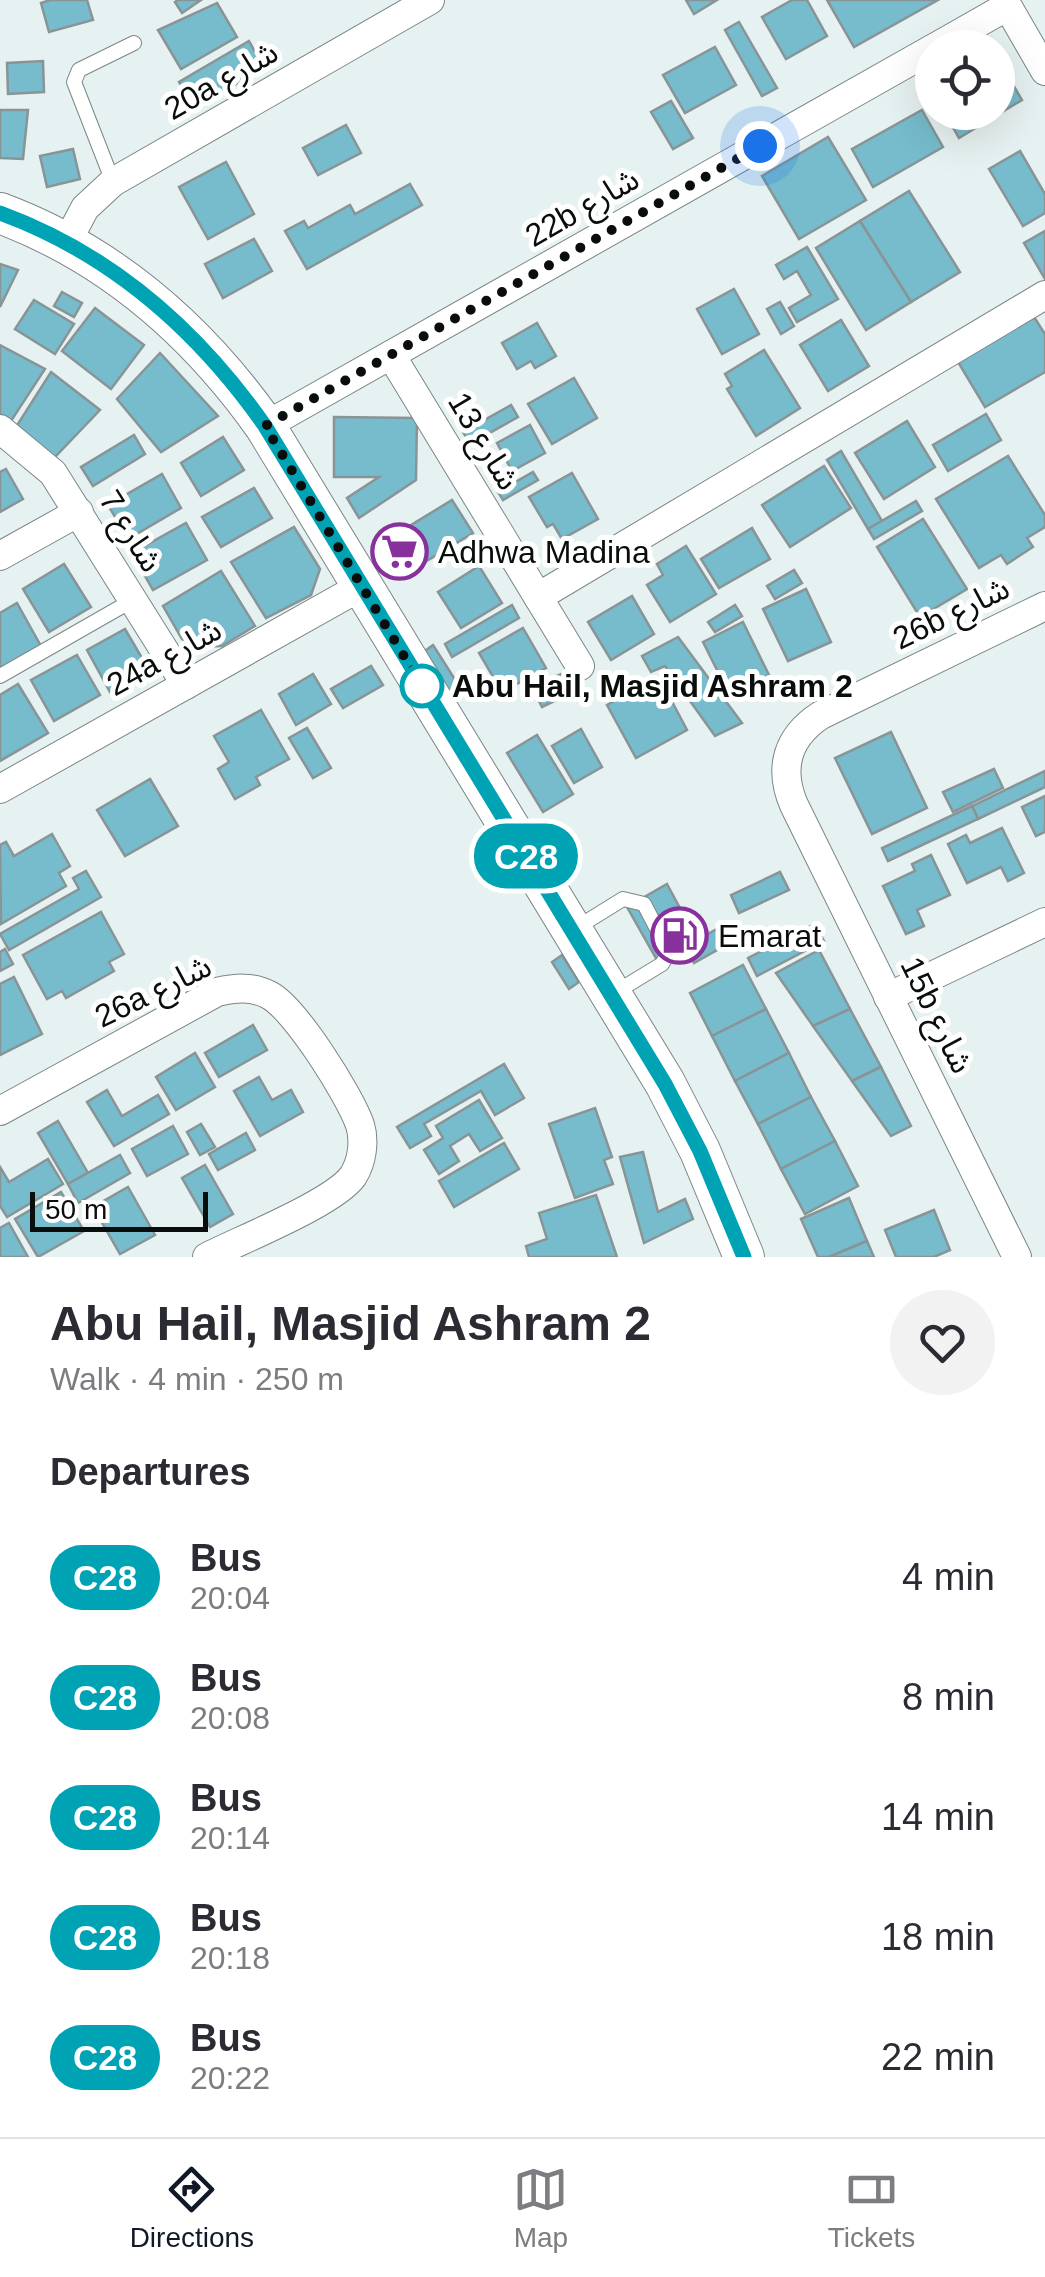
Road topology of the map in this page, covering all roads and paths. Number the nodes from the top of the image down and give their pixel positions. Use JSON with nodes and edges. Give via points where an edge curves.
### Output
{"nodes":[{"id":1,"x":430,"y":0,"type":"edge"},
{"id":2,"x":1005,"y":3,"type":"edge"},
{"id":3,"x":962,"y":30,"type":"edge"},
{"id":4,"x":134,"y":43,"type":"dead end"},
{"id":5,"x":915,"y":59,"type":"edge"},
{"id":6,"x":1045,"y":70,"type":"edge"},
{"id":7,"x":113,"y":182,"type":"junction"},
{"id":8,"x":0,"y":213,"type":"edge"},
{"id":9,"x":67,"y":242,"type":"junction"},
{"id":10,"x":1045,"y":295,"type":"edge"},
{"id":11,"x":391,"y":355,"type":"junction"},
{"id":12,"x":265,"y":426,"type":"junction"},
{"id":13,"x":0,"y":428,"type":"edge"},
{"id":14,"x":79,"y":512,"type":"junction"},
{"id":15,"x":0,"y":556,"type":"edge"},
{"id":16,"x":362,"y":586,"type":"junction"},
{"id":17,"x":538,"y":597,"type":"junction"},
{"id":18,"x":133,"y":600,"type":"junction"},
{"id":19,"x":1045,"y":606,"type":"edge"},
{"id":20,"x":580,"y":666,"type":"dead end"},
{"id":21,"x":0,"y":676,"type":"edge"},
{"id":22,"x":186,"y":685,"type":"junction"},
{"id":23,"x":0,"y":789,"type":"edge"},
{"id":24,"x":794,"y":805,"type":"joint"},
{"id":25,"x":1045,"y":922,"type":"edge"},
{"id":26,"x":572,"y":930,"type":"junction"},
{"id":27,"x":611,"y":995,"type":"junction"},
{"id":28,"x":888,"y":997,"type":"junction"},
{"id":29,"x":0,"y":1111,"type":"edge"},
{"id":30,"x":207,"y":1257,"type":"edge"},
{"id":31,"x":744,"y":1257,"type":"edge"},
{"id":32,"x":1016,"y":1257,"type":"edge"}],
"edges":[{"from":1,"to":7,"type":"street","name":"20a شارع"},
{"from":2,"to":3,"type":"street","name":"22b شارع"},
{"from":2,"to":6,"type":"street"},
{"from":4,"to":7,"type":"lane","via":[[79,70],[74,82]]},
{"from":5,"to":11,"type":"street","name":"22b شارع"},
{"from":7,"to":9,"type":"street","name":"20a شارع","via":[[84,208]]},
{"from":8,"to":9,"type":"street"},
{"from":9,"to":12,"type":"street","via":[[198,340]]},
{"from":10,"to":17,"type":"street"},
{"from":11,"to":12,"type":"street","name":"22b شارع"},
{"from":11,"to":17,"type":"street","name":"شارع 13"},
{"from":12,"to":16,"type":"street"},
{"from":13,"to":14,"type":"street","name":"شارع 7","via":[[52,472]]},
{"from":14,"to":15,"type":"street"},
{"from":14,"to":18,"type":"street","name":"شارع 7"},
{"from":16,"to":22,"type":"street","name":"24a شارع"},
{"from":16,"to":26,"type":"street"},
{"from":17,"to":20,"type":"street","name":"شارع 13"},
{"from":18,"to":21,"type":"lane"},
{"from":18,"to":22,"type":"street","name":"شارع 7"},
{"from":19,"to":24,"type":"street","name":"26b شارع","via":[[806,725],[794,738],[784,771]]},
{"from":22,"to":23,"type":"street","name":"24a شارع"},
{"from":24,"to":28,"type":"street","name":"15b شارع"},
{"from":25,"to":28,"type":"street"},
{"from":26,"to":27,"type":"street"},
{"from":26,"to":27,"type":"lane","via":[[630,898],[644,904],[665,938],[669,952],[662,964]]},
{"from":27,"to":31,"type":"street","via":[[700,1151]]},
{"from":28,"to":32,"type":"street","name":"15b شارع"},
{"from":29,"to":30,"type":"street","name":"26a شارع","via":[[217,992],[253,989],[270,996],[296,1021],[352,1110],[360,1125],[361,1159],[343,1188]]}]}
